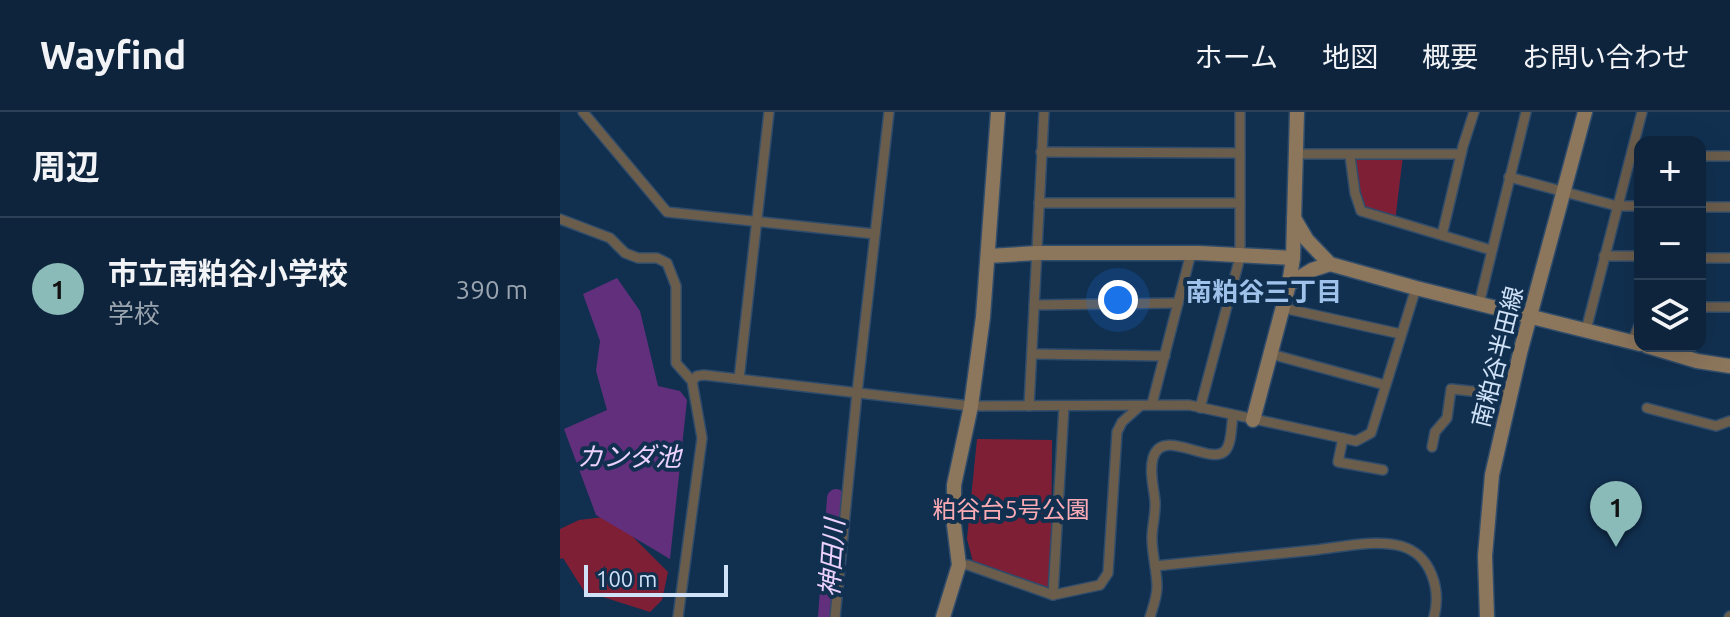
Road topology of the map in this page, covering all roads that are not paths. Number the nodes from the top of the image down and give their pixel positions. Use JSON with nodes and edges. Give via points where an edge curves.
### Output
{"nodes":[{"id":1,"x":583,"y":112,"type":"edge"},
{"id":2,"x":769,"y":112,"type":"edge"},
{"id":3,"x":889,"y":112,"type":"edge"},
{"id":4,"x":998,"y":112,"type":"edge"},
{"id":5,"x":1044,"y":112,"type":"edge"},
{"id":6,"x":1240,"y":112,"type":"edge"},
{"id":7,"x":1297,"y":112,"type":"edge"},
{"id":8,"x":1474,"y":112,"type":"edge"},
{"id":9,"x":1526,"y":112,"type":"edge"},
{"id":10,"x":1585,"y":112,"type":"edge"},
{"id":11,"x":1642,"y":112,"type":"edge"},
{"id":12,"x":1639,"y":136,"type":"edge"},
{"id":13,"x":1041,"y":152,"type":"junction"},
{"id":14,"x":1240,"y":153,"type":"junction"},
{"id":15,"x":1296,"y":154,"type":"junction"},
{"id":16,"x":1461,"y":154,"type":"junction"},
{"id":17,"x":1350,"y":156,"type":"junction"},
{"id":18,"x":1706,"y":156,"type":"edge"},
{"id":19,"x":1730,"y":156,"type":"edge"},
{"id":20,"x":1634,"y":161,"type":"edge"},
{"id":21,"x":1509,"y":177,"type":"junction"},
{"id":22,"x":1564,"y":191,"type":"junction"},
{"id":23,"x":1039,"y":203,"type":"junction"},
{"id":24,"x":1240,"y":203,"type":"junction"},
{"id":25,"x":1617,"y":206,"type":"junction"},
{"id":26,"x":1634,"y":206,"type":"edge"},
{"id":27,"x":1706,"y":207,"type":"edge"},
{"id":28,"x":1730,"y":207,"type":"edge"},
{"id":29,"x":1294,"y":218,"type":"junction"},
{"id":30,"x":560,"y":219,"type":"edge"},
{"id":31,"x":758,"y":221,"type":"junction"},
{"id":32,"x":875,"y":234,"type":"junction"},
{"id":33,"x":1442,"y":235,"type":"junction"},
{"id":34,"x":1491,"y":250,"type":"junction"},
{"id":35,"x":1037,"y":253,"type":"junction"},
{"id":36,"x":1191,"y":253,"type":"junction"},
{"id":37,"x":988,"y":256,"type":"junction"},
{"id":38,"x":1604,"y":256,"type":"junction"},
{"id":39,"x":1634,"y":256,"type":"edge"},
{"id":40,"x":1240,"y":257,"type":"junction"},
{"id":41,"x":1293,"y":258,"type":"junction"},
{"id":42,"x":1706,"y":258,"type":"edge"},
{"id":43,"x":1730,"y":258,"type":"edge"},
{"id":44,"x":1330,"y":264,"type":"junction"},
{"id":45,"x":1289,"y":284,"type":"junction"},
{"id":46,"x":1416,"y":288,"type":"junction"},
{"id":47,"x":1178,"y":303,"type":"junction"},
{"id":48,"x":1479,"y":304,"type":"junction"},
{"id":49,"x":1034,"y":305,"type":"junction"},
{"id":50,"x":1706,"y":307,"type":"edge"},
{"id":51,"x":1730,"y":307,"type":"edge"},
{"id":52,"x":1283,"y":308,"type":"junction"},
{"id":53,"x":1531,"y":316,"type":"junction"},
{"id":54,"x":1586,"y":330,"type":"junction"},
{"id":55,"x":1401,"y":334,"type":"junction"},
{"id":56,"x":1634,"y":342,"type":"edge"},
{"id":57,"x":1667,"y":352,"type":"edge"},
{"id":58,"x":1032,"y":354,"type":"junction"},
{"id":59,"x":1271,"y":354,"type":"junction"},
{"id":60,"x":1165,"y":356,"type":"junction"},
{"id":61,"x":1730,"y":366,"type":"edge"},
{"id":62,"x":739,"y":379,"type":"junction"},
{"id":63,"x":692,"y":381,"type":"junction"},
{"id":64,"x":1385,"y":385,"type":"junction"},
{"id":65,"x":857,"y":393,"type":"junction"},
{"id":66,"x":1509,"y":395,"type":"junction"},
{"id":67,"x":1152,"y":404,"type":"junction"},
{"id":68,"x":971,"y":406,"type":"junction"},
{"id":69,"x":1029,"y":406,"type":"junction"},
{"id":70,"x":1064,"y":406,"type":"junction"},
{"id":71,"x":1140,"y":406,"type":"junction"},
{"id":72,"x":1200,"y":408,"type":"junction"},
{"id":73,"x":1647,"y":408,"type":"dead end"},
{"id":74,"x":1233,"y":416,"type":"junction"},
{"id":75,"x":1253,"y":420,"type":"junction"},
{"id":76,"x":1730,"y":421,"type":"edge"},
{"id":77,"x":1343,"y":438,"type":"junction"},
{"id":78,"x":1432,"y":447,"type":"dead end"},
{"id":79,"x":1383,"y":470,"type":"dead end"},
{"id":80,"x":959,"y":565,"type":"junction"},
{"id":81,"x":1155,"y":566,"type":"junction"},
{"id":82,"x":1053,"y":595,"type":"junction"},
{"id":83,"x":678,"y":617,"type":"edge"},
{"id":84,"x":835,"y":617,"type":"edge"},
{"id":85,"x":943,"y":617,"type":"edge"},
{"id":86,"x":1150,"y":617,"type":"edge"},
{"id":87,"x":1434,"y":617,"type":"edge"},
{"id":88,"x":1487,"y":617,"type":"edge"}],
"edges":[{"from":1,"to":31,"type":"street","via":[[667,212]]},
{"from":2,"to":31,"type":"street"},
{"from":3,"to":32,"type":"street"},
{"from":4,"to":37,"type":"street"},
{"from":5,"to":13,"type":"street"},
{"from":6,"to":14,"type":"street"},
{"from":7,"to":15,"type":"street"},
{"from":8,"to":16,"type":"street"},
{"from":9,"to":21,"type":"street"},
{"from":10,"to":22,"type":"street","name":"南粕谷半田線"},
{"from":11,"to":12,"type":"street"},
{"from":13,"to":14,"type":"street"},
{"from":13,"to":23,"type":"street"},
{"from":14,"to":24,"type":"street"},
{"from":15,"to":17,"type":"street"},
{"from":15,"to":29,"type":"street"},
{"from":16,"to":17,"type":"street"},
{"from":16,"to":33,"type":"street"},
{"from":17,"to":33,"type":"street","via":[[1361,211]]},
{"from":18,"to":19,"type":"street"},
{"from":20,"to":25,"type":"street"},
{"from":21,"to":22,"type":"street"},
{"from":21,"to":34,"type":"street"},
{"from":22,"to":25,"type":"street"},
{"from":22,"to":53,"type":"street","name":"南粕谷半田線"},
{"from":23,"to":24,"type":"street"},
{"from":23,"to":35,"type":"street"},
{"from":24,"to":40,"type":"street"},
{"from":25,"to":26,"type":"street"},
{"from":25,"to":38,"type":"street"},
{"from":27,"to":28,"type":"street"},
{"from":29,"to":41,"type":"street"},
{"from":29,"to":44,"type":"street"},
{"from":30,"to":63,"type":"street","via":[[610,238],[625,253],[667,263],[676,286],[676,363]]},
{"from":31,"to":32,"type":"street"},
{"from":31,"to":62,"type":"street"},
{"from":32,"to":65,"type":"street"},
{"from":33,"to":34,"type":"street"},
{"from":34,"to":48,"type":"street"},
{"from":35,"to":36,"type":"street"},
{"from":35,"to":37,"type":"street"},
{"from":35,"to":49,"type":"street"},
{"from":36,"to":40,"type":"street"},
{"from":36,"to":47,"type":"street"},
{"from":37,"to":68,"type":"street"},
{"from":38,"to":39,"type":"street"},
{"from":38,"to":54,"type":"street"},
{"from":40,"to":41,"type":"street"},
{"from":40,"to":72,"type":"street"},
{"from":41,"to":45,"type":"street"},
{"from":42,"to":43,"type":"street"},
{"from":44,"to":45,"type":"street"},
{"from":44,"to":46,"type":"street"},
{"from":45,"to":52,"type":"street"},
{"from":46,"to":48,"type":"street"},
{"from":46,"to":55,"type":"street"},
{"from":47,"to":49,"type":"street"},
{"from":47,"to":60,"type":"street"},
{"from":48,"to":53,"type":"street"},
{"from":49,"to":58,"type":"street"},
{"from":50,"to":51,"type":"street"},
{"from":52,"to":55,"type":"street"},
{"from":52,"to":59,"type":"street"},
{"from":53,"to":54,"type":"street"},
{"from":53,"to":66,"type":"street","name":"南粕谷半田線"},
{"from":54,"to":56,"type":"street"},
{"from":55,"to":64,"type":"street"},
{"from":57,"to":61,"type":"street"},
{"from":58,"to":60,"type":"street"},
{"from":58,"to":69,"type":"street"},
{"from":59,"to":64,"type":"street"},
{"from":59,"to":75,"type":"street"},
{"from":60,"to":67,"type":"street"},
{"from":62,"to":63,"type":"street","via":[[704,375]]},
{"from":62,"to":65,"type":"street"},
{"from":63,"to":83,"type":"street","via":[[702,438]]},
{"from":64,"to":77,"type":"street","via":[[1371,433],[1356,441]]},
{"from":65,"to":68,"type":"street"},
{"from":65,"to":84,"type":"street"},
{"from":66,"to":78,"type":"street","via":[[1451,389],[1447,418],[1435,432]]},
{"from":66,"to":88,"type":"street","name":"南粕谷半田線","via":[[1488,501]]},
{"from":67,"to":71,"type":"street"},
{"from":67,"to":72,"type":"street"},
{"from":68,"to":69,"type":"street"},
{"from":68,"to":80,"type":"street","via":[[954,485]]},
{"from":69,"to":70,"type":"street"},
{"from":70,"to":71,"type":"street"},
{"from":70,"to":82,"type":"street"},
{"from":71,"to":82,"type":"street","via":[[1117,432],[1106,580],[1093,588]]},
{"from":72,"to":74,"type":"street"},
{"from":73,"to":76,"type":"street","via":[[1716,426]]},
{"from":74,"to":75,"type":"street"},
{"from":74,"to":81,"type":"street","via":[[1227,449],[1221,454],[1170,446],[1152,459]]},
{"from":75,"to":77,"type":"street"},
{"from":77,"to":79,"type":"street","via":[[1338,462]]},
{"from":80,"to":82,"type":"street"},
{"from":80,"to":85,"type":"street"},
{"from":81,"to":86,"type":"street","via":[[1157,590]]},
{"from":81,"to":87,"type":"street","via":[[1399,546],[1431,570]]}]}
